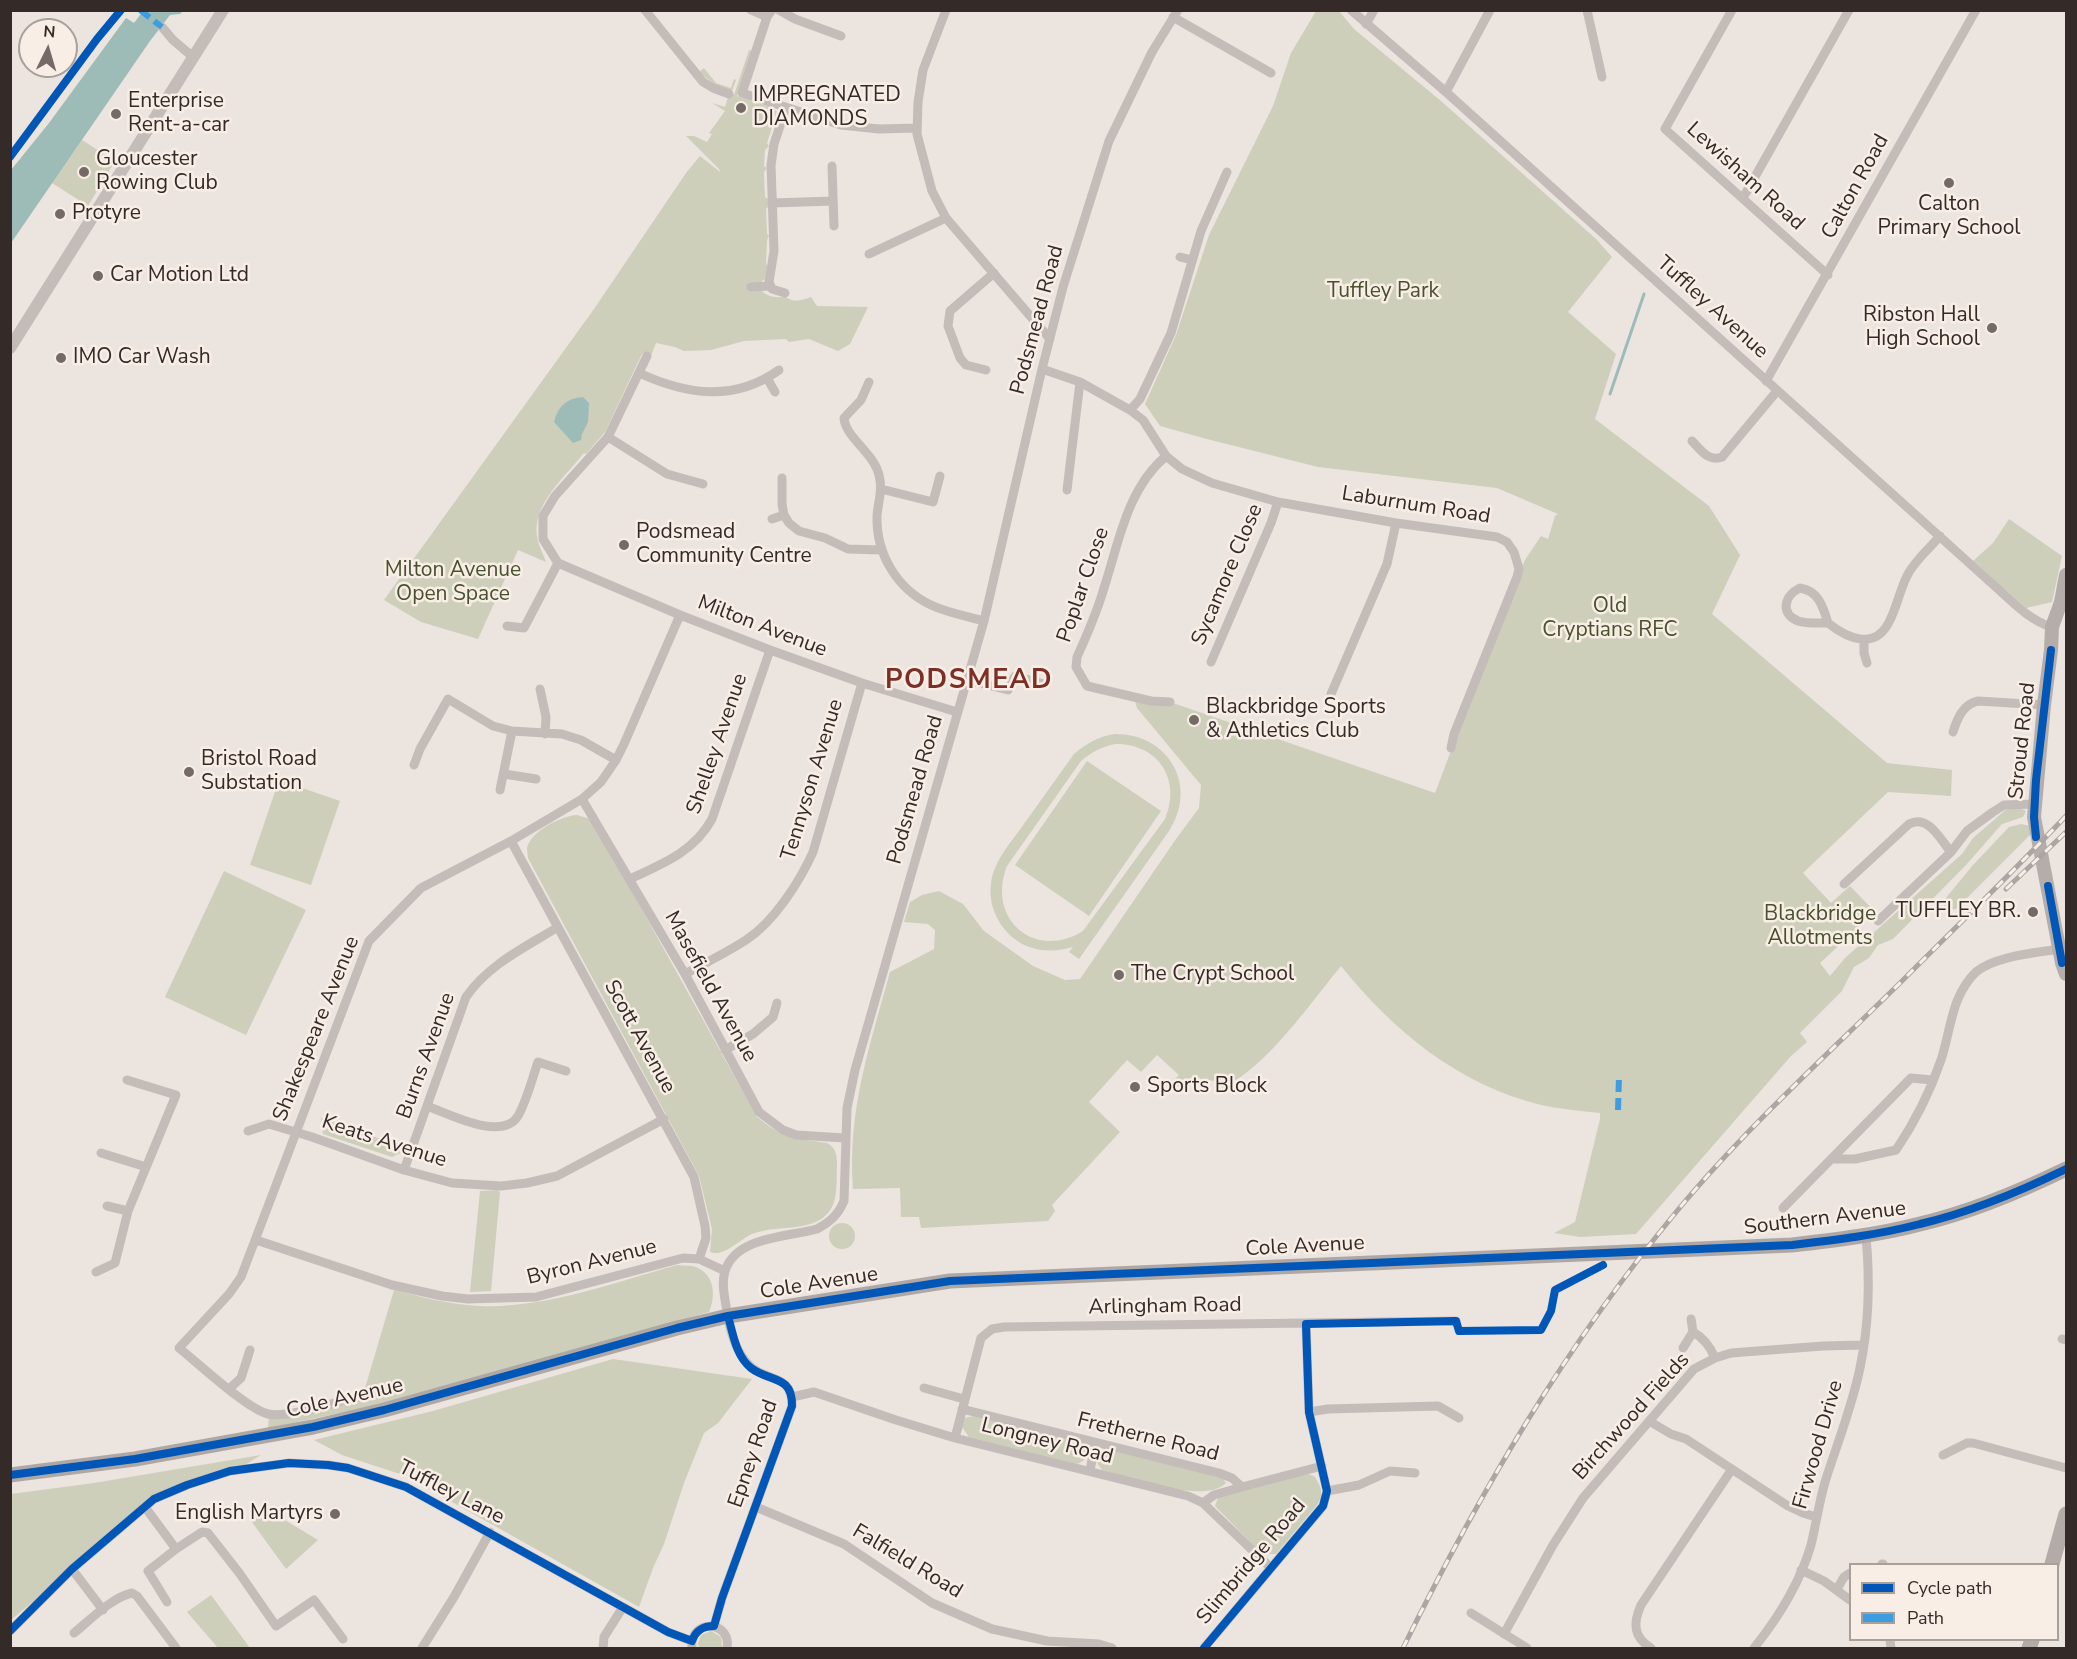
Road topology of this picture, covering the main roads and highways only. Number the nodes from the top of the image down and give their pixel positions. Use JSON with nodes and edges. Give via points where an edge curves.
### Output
{"nodes":[{"id":1,"x":2067,"y":575,"type":"edge"},
{"id":2,"x":2061,"y":923,"type":"edge"},
{"id":3,"x":2067,"y":974,"type":"edge"},
{"id":4,"x":2067,"y":1169,"type":"edge"},
{"id":5,"x":1650,"y":1252,"type":"joint"},
{"id":6,"x":10,"y":1475,"type":"edge"},
{"id":7,"x":2067,"y":1514,"type":"edge"},
{"id":8,"x":2052,"y":1563,"type":"edge"}],
"edges":[{"from":1,"to":2,"type":"main road","name":"Stroud Road","via":[[2052,627],[2034,804],[2036,837]]},
{"from":2,"to":3,"type":"main road","name":"Stroud Road","via":[[2060,949]]},
{"from":4,"to":5,"type":"highway","name":"Southern Avenue","via":[[2020,1192],[1942,1218],[1866,1236],[1771,1247]]},
{"from":5,"to":6,"type":"highway","name":"Cole Avenue","via":[[950,1281],[728,1316],[313,1426],[135,1459]]},
{"from":7,"to":8,"type":"main road"}]}
